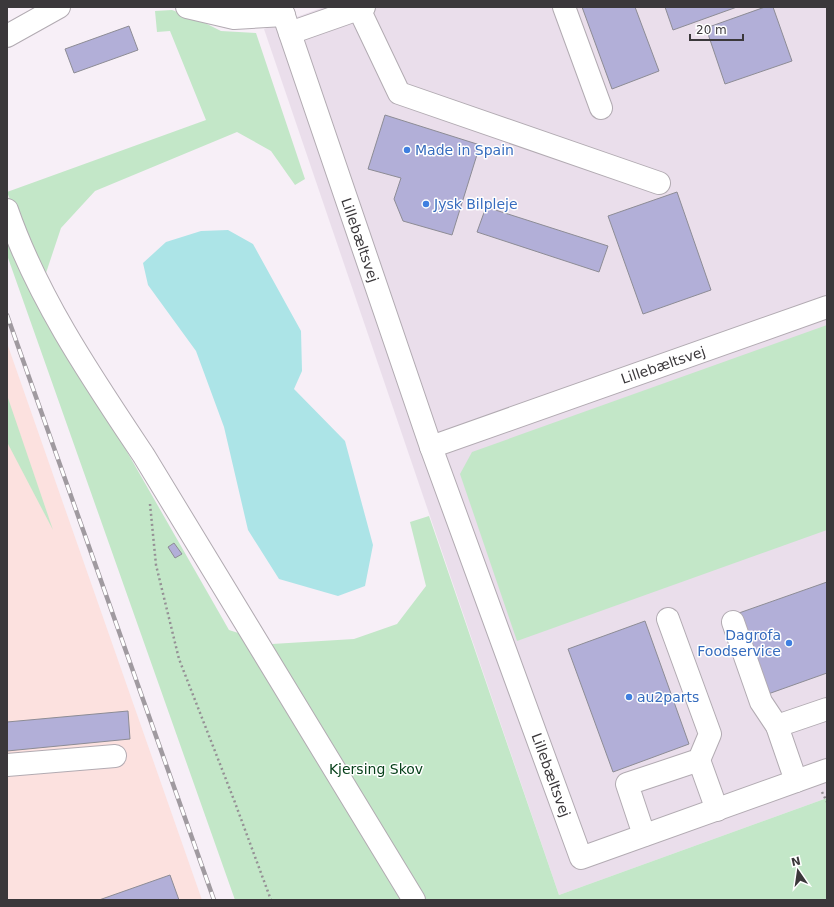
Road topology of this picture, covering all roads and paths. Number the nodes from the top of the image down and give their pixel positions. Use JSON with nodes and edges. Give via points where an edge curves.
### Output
{"nodes":[{"id":1,"x":187,"y":7,"type":"edge"},
{"id":2,"x":564,"y":7,"type":"edge"},
{"id":3,"x":361,"y":8,"type":"edge"},
{"id":4,"x":53,"y":10,"type":"edge"},
{"id":5,"x":285,"y":18,"type":"edge"},
{"id":6,"x":7,"y":36,"type":"edge"},
{"id":7,"x":7,"y":52,"type":"edge"},
{"id":8,"x":601,"y":108,"type":"dead end"},
{"id":9,"x":659,"y":183,"type":"dead end"},
{"id":10,"x":7,"y":210,"type":"edge"},
{"id":11,"x":827,"y":307,"type":"edge"},
{"id":12,"x":431,"y":447,"type":"junction"},
{"id":13,"x":150,"y":503,"type":"dead end"},
{"id":14,"x":668,"y":619,"type":"dead end"},
{"id":15,"x":733,"y":622,"type":"dead end"},
{"id":16,"x":827,"y":709,"type":"edge"},
{"id":17,"x":777,"y":726,"type":"junction"},
{"id":18,"x":115,"y":756,"type":"dead end"},
{"id":19,"x":699,"y":760,"type":"junction"},
{"id":20,"x":7,"y":765,"type":"edge"},
{"id":21,"x":827,"y":770,"type":"edge"},
{"id":22,"x":796,"y":781,"type":"junction"},
{"id":23,"x":717,"y":810,"type":"junction"},
{"id":24,"x":644,"y":835,"type":"junction"},
{"id":25,"x":271,"y":900,"type":"edge"},
{"id":26,"x":414,"y":900,"type":"edge"}],
"edges":[{"from":1,"to":5,"type":"street","via":[[234,18]]},
{"from":2,"to":8,"type":"street"},
{"from":3,"to":5,"type":"street"},
{"from":3,"to":9,"type":"street","via":[[400,93]]},
{"from":4,"to":6,"type":"street"},
{"from":4,"to":7,"type":"street"},
{"from":5,"to":12,"type":"street","name":"Lillebæltsvej"},
{"from":10,"to":26,"type":"street","via":[[27,261],[57,320],[96,385],[144,456]]},
{"from":11,"to":12,"type":"street","name":"Lillebæltsvej"},
{"from":12,"to":24,"type":"street","name":"Lillebæltsvej","via":[[581,858]]},
{"from":13,"to":25,"type":"path","via":[[156,565],[179,659]]},
{"from":14,"to":19,"type":"street","via":[[710,734]]},
{"from":15,"to":17,"type":"street","via":[[761,702]]},
{"from":16,"to":17,"type":"street"},
{"from":17,"to":22,"type":"street"},
{"from":18,"to":20,"type":"street"},
{"from":19,"to":23,"type":"street"},
{"from":19,"to":24,"type":"street","via":[[627,784]]},
{"from":21,"to":22,"type":"street","name":"Lillebæltsvej"},
{"from":22,"to":23,"type":"street","name":"Lillebæltsvej"},
{"from":23,"to":24,"type":"street","name":"Lillebæltsvej"}]}
